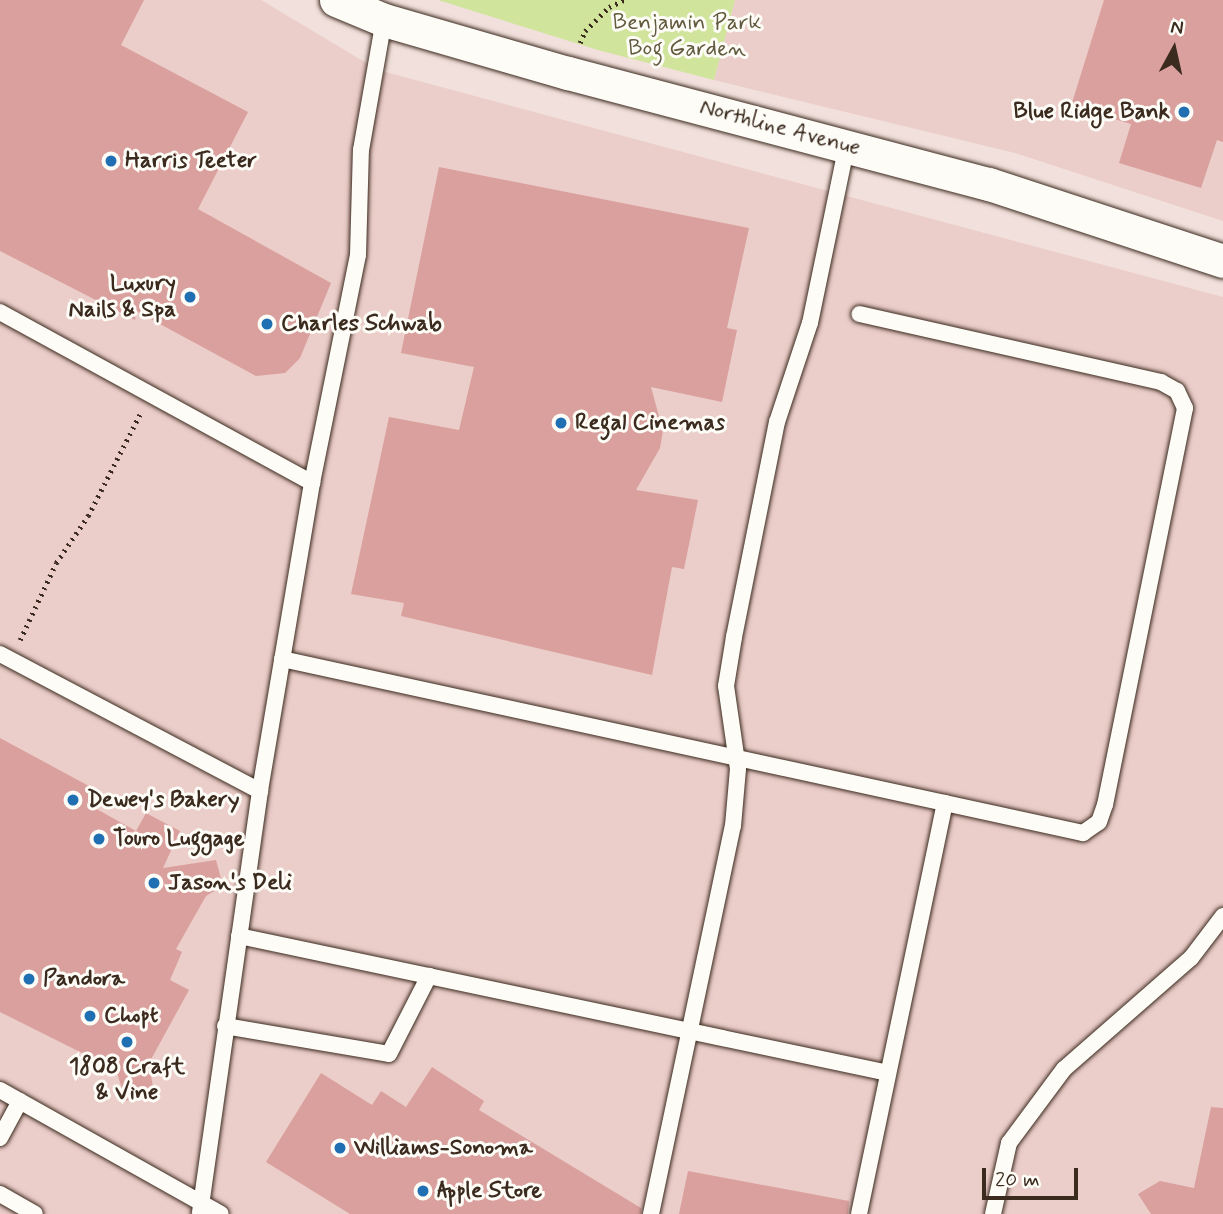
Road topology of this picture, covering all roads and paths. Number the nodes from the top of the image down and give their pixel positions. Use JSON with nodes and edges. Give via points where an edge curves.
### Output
{"nodes":[{"id":1,"x":336,"y":0,"type":"edge"},
{"id":2,"x":624,"y":0,"type":"edge"},
{"id":3,"x":384,"y":20,"type":"junction"},
{"id":4,"x":568,"y":73,"type":"junction"},
{"id":5,"x":847,"y":144,"type":"junction"},
{"id":6,"x":1223,"y":261,"type":"edge"},
{"id":7,"x":0,"y":312,"type":"edge"},
{"id":8,"x":860,"y":314,"type":"dead end"},
{"id":9,"x":151,"y":395,"type":"junction"},
{"id":10,"x":312,"y":483,"type":"junction"},
{"id":11,"x":4,"y":656,"type":"edge"},
{"id":12,"x":282,"y":659,"type":"junction"},
{"id":13,"x":735,"y":758,"type":"junction"},
{"id":14,"x":260,"y":791,"type":"junction"},
{"id":15,"x":945,"y":803,"type":"junction"},
{"id":16,"x":1223,"y":916,"type":"edge"},
{"id":17,"x":239,"y":936,"type":"junction"},
{"id":18,"x":429,"y":976,"type":"junction"},
{"id":19,"x":225,"y":1026,"type":"junction"},
{"id":20,"x":689,"y":1030,"type":"junction"},
{"id":21,"x":888,"y":1073,"type":"junction"},
{"id":22,"x":0,"y":1090,"type":"edge"},
{"id":23,"x":20,"y":1101,"type":"junction"},
{"id":24,"x":0,"y":1138,"type":"edge"},
{"id":25,"x":0,"y":1194,"type":"edge"},
{"id":26,"x":201,"y":1208,"type":"edge"},
{"id":27,"x":35,"y":1214,"type":"edge"},
{"id":28,"x":221,"y":1214,"type":"edge"},
{"id":29,"x":651,"y":1214,"type":"edge"},
{"id":30,"x":859,"y":1214,"type":"edge"},
{"id":31,"x":993,"y":1214,"type":"edge"}],
"edges":[{"from":1,"to":3,"type":"street","name":"Northline Avenue"},
{"from":2,"to":4,"type":"path","via":[[609,7],[585,31]]},
{"from":3,"to":4,"type":"street","name":"Northline Avenue"},
{"from":3,"to":10,"type":"lane","via":[[361,150],[358,255]]},
{"from":4,"to":5,"type":"street","name":"Northline Avenue"},
{"from":5,"to":6,"type":"street","name":"Northline Avenue","via":[[1000,187]]},
{"from":5,"to":13,"type":"lane","via":[[810,323],[777,422],[734,637],[726,686]]},
{"from":7,"to":9,"type":"lane"},
{"from":8,"to":15,"type":"lane","via":[[1161,382],[1177,391],[1185,408],[1099,822],[1083,832]]},
{"from":9,"to":10,"type":"lane"},
{"from":9,"to":11,"type":"path"},
{"from":10,"to":12,"type":"lane"},
{"from":11,"to":14,"type":"lane"},
{"from":12,"to":13,"type":"lane"},
{"from":12,"to":14,"type":"lane"},
{"from":13,"to":15,"type":"lane"},
{"from":13,"to":20,"type":"lane","via":[[733,826]]},
{"from":14,"to":17,"type":"lane"},
{"from":15,"to":21,"type":"lane"},
{"from":16,"to":31,"type":"lane","via":[[1191,958],[1065,1069],[1009,1143]]},
{"from":17,"to":18,"type":"lane"},
{"from":17,"to":19,"type":"lane"},
{"from":18,"to":19,"type":"lane","via":[[389,1054]]},
{"from":18,"to":20,"type":"lane"},
{"from":19,"to":26,"type":"lane"},
{"from":20,"to":21,"type":"lane"},
{"from":20,"to":29,"type":"lane"},
{"from":21,"to":30,"type":"lane"},
{"from":22,"to":23,"type":"lane"},
{"from":23,"to":24,"type":"lane"},
{"from":23,"to":26,"type":"lane"},
{"from":25,"to":27,"type":"lane"},
{"from":26,"to":28,"type":"lane"}]}
